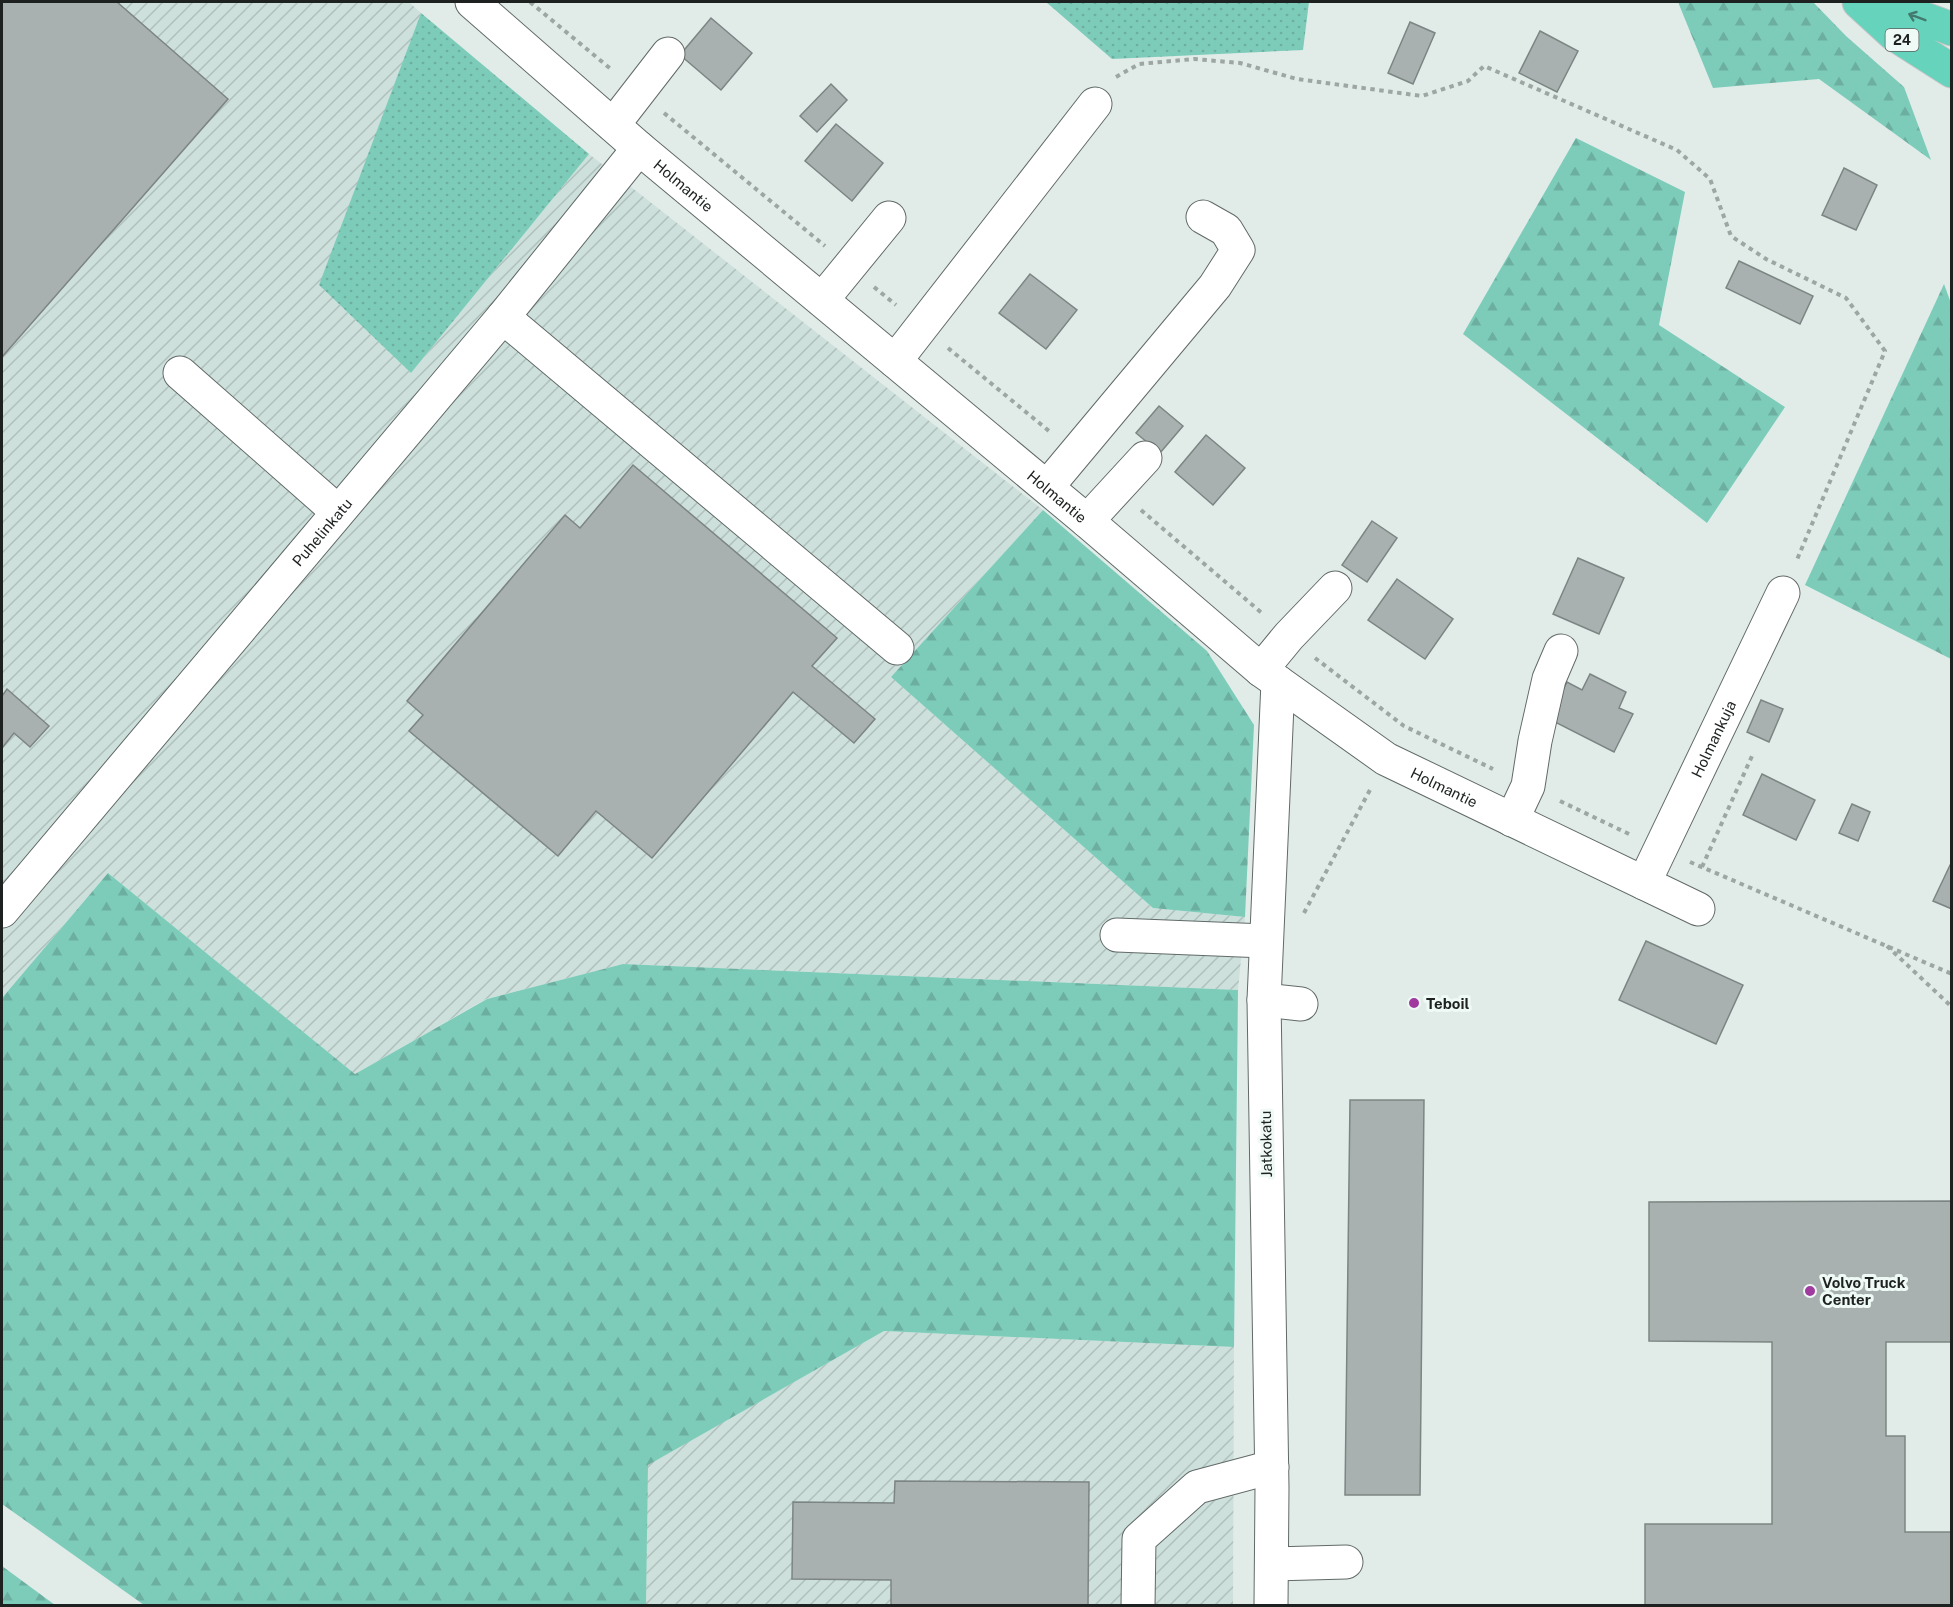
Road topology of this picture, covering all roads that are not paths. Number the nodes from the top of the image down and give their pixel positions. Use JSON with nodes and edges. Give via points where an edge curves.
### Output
{"nodes":[{"id":1,"x":1858,"y":2,"type":"edge"},
{"id":2,"x":1884,"y":2,"type":"edge"},
{"id":3,"x":490,"y":7,"type":"edge"},
{"id":4,"x":1952,"y":29,"type":"edge"},
{"id":5,"x":668,"y":54,"type":"dead end"},
{"id":6,"x":1952,"y":71,"type":"edge"},
{"id":7,"x":1095,"y":105,"type":"road end"},
{"id":8,"x":613,"y":125,"type":"junction"},
{"id":9,"x":639,"y":148,"type":"junction"},
{"id":10,"x":1203,"y":217,"type":"dead end"},
{"id":11,"x":889,"y":218,"type":"dead end"},
{"id":12,"x":822,"y":300,"type":"junction"},
{"id":13,"x":502,"y":317,"type":"junction"},
{"id":14,"x":895,"y":361,"type":"junction"},
{"id":15,"x":180,"y":374,"type":"dead end"},
{"id":16,"x":1145,"y":458,"type":"dead end"},
{"id":17,"x":1047,"y":487,"type":"junction"},
{"id":18,"x":337,"y":511,"type":"junction"},
{"id":19,"x":1087,"y":520,"type":"junction"},
{"id":20,"x":1335,"y":588,"type":"dead end"},
{"id":21,"x":1783,"y":593,"type":"road end"},
{"id":22,"x":897,"y":648,"type":"dead end"},
{"id":23,"x":1561,"y":651,"type":"dead end"},
{"id":24,"x":1269,"y":676,"type":"junction"},
{"id":25,"x":1527,"y":835,"type":"junction"},
{"id":26,"x":1644,"y":883,"type":"junction"},
{"id":27,"x":1692,"y":906,"type":"road end"},
{"id":28,"x":2,"y":911,"type":"edge"},
{"id":29,"x":1117,"y":935,"type":"dead end"},
{"id":30,"x":1265,"y":941,"type":"junction"},
{"id":31,"x":1264,"y":1000,"type":"junction"},
{"id":32,"x":1301,"y":1004,"type":"dead end"},
{"id":33,"x":1272,"y":1467,"type":"junction"},
{"id":34,"x":1346,"y":1562,"type":"dead end"},
{"id":35,"x":1273,"y":1564,"type":"junction"},
{"id":36,"x":1138,"y":1605,"type":"edge"},
{"id":37,"x":1271,"y":1605,"type":"edge"}],
"edges":[{"from":1,"to":6,"type":"highway","number":"24","via":[[1894,34]]},
{"from":4,"to":2,"type":"highway","number":"24","one_way":true},
{"from":3,"to":8,"type":"street","name":"Holmantie"},
{"from":5,"to":8,"type":"street"},
{"from":7,"to":14,"type":"street"},
{"from":8,"to":9,"type":"street","name":"Holmantie"},
{"from":9,"to":12,"type":"street","name":"Holmantie"},
{"from":9,"to":13,"type":"street","name":"Puhelinkatu"},
{"from":10,"to":17,"type":"street","via":[[1226,230],[1238,250],[1215,286]]},
{"from":11,"to":12,"type":"street"},
{"from":12,"to":14,"type":"street","name":"Holmantie"},
{"from":13,"to":18,"type":"street","name":"Puhelinkatu"},
{"from":13,"to":22,"type":"street"},
{"from":14,"to":17,"type":"street","name":"Holmantie"},
{"from":15,"to":18,"type":"street"},
{"from":16,"to":19,"type":"street"},
{"from":17,"to":19,"type":"street","name":"Holmantie"},
{"from":18,"to":28,"type":"street","name":"Puhelinkatu"},
{"from":19,"to":24,"type":"street","name":"Holmantie"},
{"from":20,"to":24,"type":"street","via":[[1289,636]]},
{"from":21,"to":26,"type":"street","name":"Holmankuja"},
{"from":23,"to":25,"type":"street","via":[[1549,679],[1535,741],[1528,786]]},
{"from":24,"to":25,"type":"street","name":"Holmantie","via":[[1386,759]]},
{"from":24,"to":30,"type":"street","name":"Jatkokatu"},
{"from":25,"to":26,"type":"street","name":"Holmantie"},
{"from":26,"to":27,"type":"street","name":"Holmantie"},
{"from":29,"to":30,"type":"street"},
{"from":30,"to":31,"type":"street","name":"Jatkokatu"},
{"from":31,"to":32,"type":"street"},
{"from":31,"to":33,"type":"street","name":"Jatkokatu"},
{"from":33,"to":35,"type":"street","name":"Jatkokatu"},
{"from":33,"to":36,"type":"street","via":[[1197,1487],[1139,1539]]},
{"from":34,"to":35,"type":"street"},
{"from":35,"to":37,"type":"street","name":"Jatkokatu"}]}
